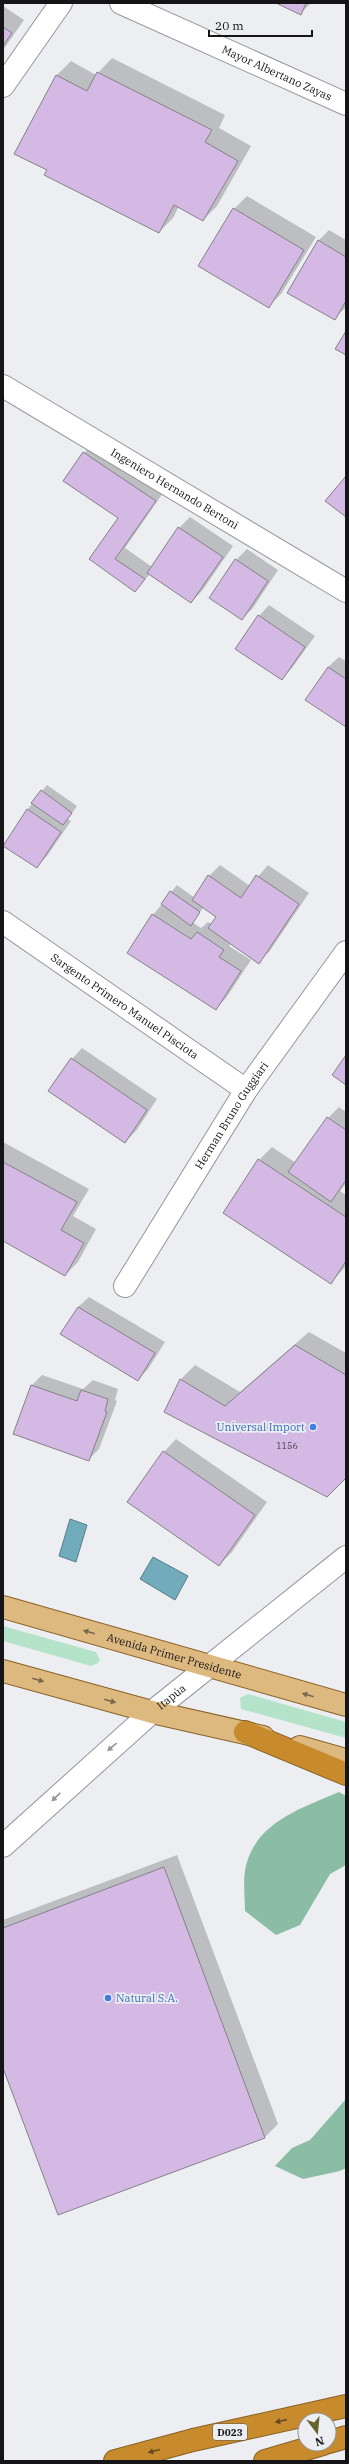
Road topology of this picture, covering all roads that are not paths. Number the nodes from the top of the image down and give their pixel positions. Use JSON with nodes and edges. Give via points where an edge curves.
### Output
{"nodes":[{"id":1,"x":61,"y":3,"type":"edge"},
{"id":2,"x":121,"y":3,"type":"edge"},
{"id":3,"x":3,"y":86,"type":"edge"},
{"id":4,"x":346,"y":104,"type":"edge"},
{"id":5,"x":3,"y":386,"type":"edge"},
{"id":6,"x":346,"y":591,"type":"edge"},
{"id":7,"x":3,"y":922,"type":"edge"},
{"id":8,"x":343,"y":962,"type":"edge"},
{"id":9,"x":246,"y":1090,"type":"junction"},
{"id":10,"x":125,"y":1286,"type":"dead end"},
{"id":11,"x":346,"y":1556,"type":"edge"},
{"id":12,"x":3,"y":1607,"type":"edge"},
{"id":13,"x":209,"y":1666,"type":"junction"},
{"id":14,"x":3,"y":1671,"type":"edge"},
{"id":15,"x":346,"y":1705,"type":"edge"},
{"id":16,"x":152,"y":1712,"type":"junction"},
{"id":17,"x":245,"y":1732,"type":"junction"},
{"id":18,"x":346,"y":1760,"type":"edge"},
{"id":19,"x":346,"y":1774,"type":"edge"},
{"id":20,"x":3,"y":1846,"type":"edge"},
{"id":21,"x":346,"y":2406,"type":"edge"},
{"id":22,"x":297,"y":2452,"type":"edge"},
{"id":23,"x":115,"y":2461,"type":"edge"},
{"id":24,"x":265,"y":2461,"type":"edge"}],
"edges":[{"from":1,"to":3,"type":"street"},
{"from":2,"to":4,"type":"street","name":"Mayor Albertano Zayas"},
{"from":5,"to":6,"type":"street","name":"Ingeniero Hernando Bertoni"},
{"from":7,"to":9,"type":"street","name":"Sargento Primero Manuel Pisciota"},
{"from":8,"to":9,"type":"street","name":"Herman Bruno Guggiari"},
{"from":9,"to":10,"type":"street","name":"Herman Bruno Guggiari"},
{"from":11,"to":13,"type":"street","name":"Itapúa"},
{"from":13,"to":12,"type":"main road","name":"Avenida Primer Presidente","one_way":true},
{"from":15,"to":13,"type":"main road","name":"Avenida Primer Presidente","one_way":true},
{"from":13,"to":16,"type":"street","name":"Itapúa"},
{"from":14,"to":16,"type":"main road","one_way":true},
{"from":16,"to":17,"type":"main road"},
{"from":16,"to":20,"type":"street","name":"Itapúa","one_way":true},
{"from":17,"to":18,"type":"main road"},
{"from":17,"to":19,"type":"highway"},
{"from":21,"to":23,"type":"highway","number":"D023","one_way":true,"via":[[193,2440]]},
{"from":22,"to":24,"type":"highway"}]}
